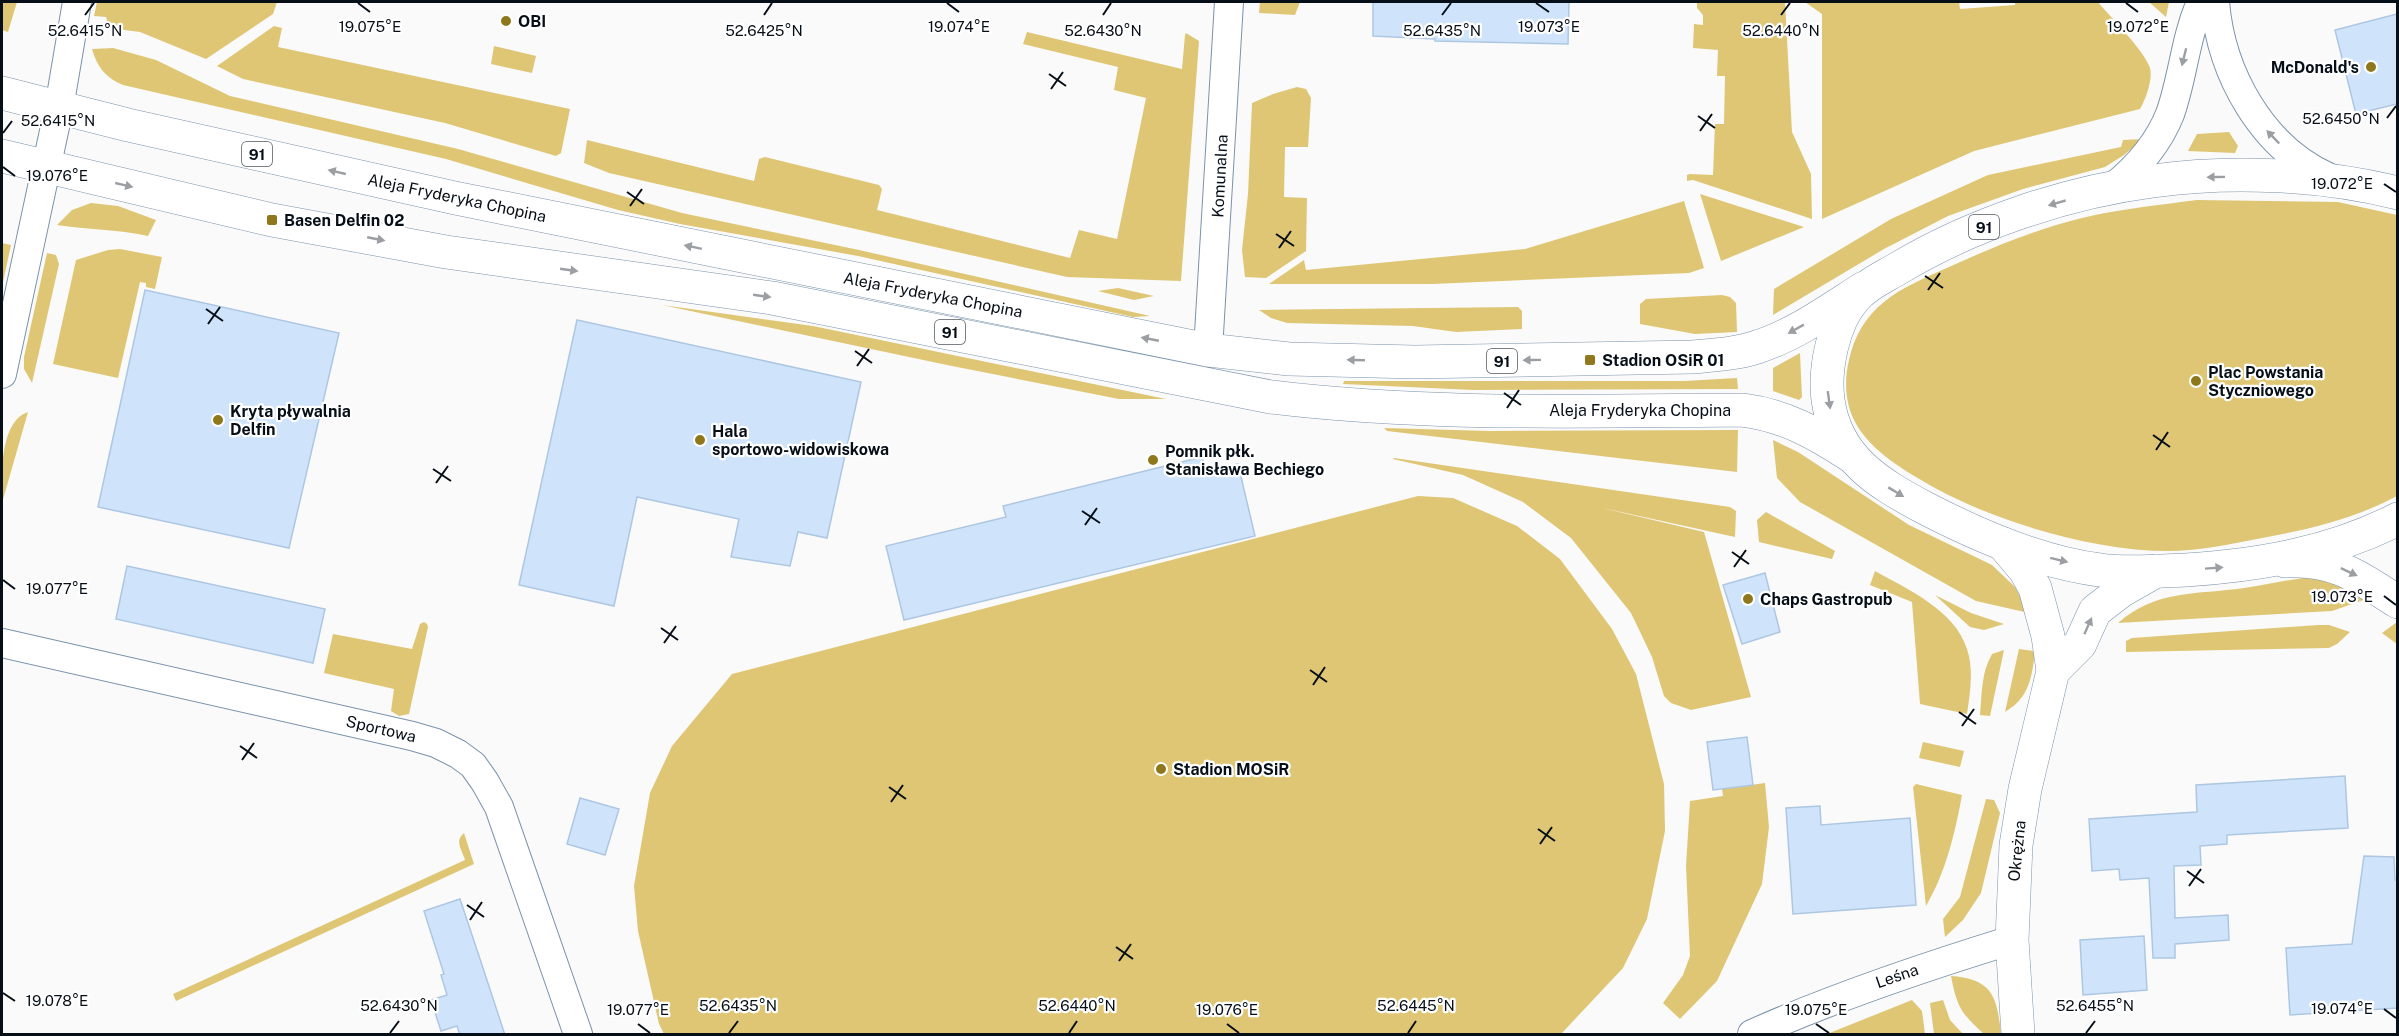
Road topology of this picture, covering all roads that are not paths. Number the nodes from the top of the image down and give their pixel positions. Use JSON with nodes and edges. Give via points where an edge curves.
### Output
{"nodes":[{"id":1,"x":77,"y":2,"type":"edge"},
{"id":2,"x":1229,"y":2,"type":"edge"},
{"id":3,"x":2201,"y":2,"type":"edge"},
{"id":4,"x":2215,"y":2,"type":"edge"},
{"id":5,"x":2,"y":93,"type":"edge"},
{"id":6,"x":59,"y":108,"type":"junction"},
{"id":7,"x":2,"y":156,"type":"edge"},
{"id":8,"x":47,"y":167,"type":"junction"},
{"id":9,"x":2338,"y":182,"type":"junction"},
{"id":10,"x":2113,"y":187,"type":"junction"},
{"id":11,"x":2397,"y":193,"type":"edge"},
{"id":12,"x":1864,"y":288,"type":"junction"},
{"id":13,"x":1208,"y":350,"type":"junction"},
{"id":14,"x":2,"y":374,"type":"edge"},
{"id":15,"x":1851,"y":456,"type":"junction"},
{"id":16,"x":2397,"y":519,"type":"edge"},
{"id":17,"x":2003,"y":544,"type":"junction"},
{"id":18,"x":2271,"y":561,"type":"junction"},
{"id":19,"x":2156,"y":571,"type":"junction"},
{"id":20,"x":2397,"y":602,"type":"edge"},
{"id":21,"x":2,"y":642,"type":"edge"},
{"id":22,"x":2053,"y":671,"type":"junction"},
{"id":23,"x":2012,"y":940,"type":"junction"},
{"id":24,"x":578,"y":1035,"type":"edge"},
{"id":25,"x":1752,"y":1035,"type":"edge"},
{"id":26,"x":2018,"y":1035,"type":"edge"}],
"edges":[{"from":1,"to":6,"type":"street"},
{"from":2,"to":13,"type":"street","name":"Komunalna"},
{"from":3,"to":10,"type":"street","one_way":true,"via":[[2170,113],[2140,164]]},
{"from":9,"to":4,"type":"street","one_way":true,"via":[[2310,170],[2269,134],[2240,91],[2217,27]]},
{"from":5,"to":6,"type":"main road","name":"Aleja Fryderyka Chopina","number":"91"},
{"from":6,"to":8,"type":"street"},
{"from":13,"to":6,"type":"main road","name":"Aleja Fryderyka Chopina","number":"91","one_way":true,"via":[[455,198]]},
{"from":7,"to":8,"type":"main road","name":"Aleja Fryderyka Chopina","number":"91"},
{"from":8,"to":14,"type":"street"},
{"from":8,"to":15,"type":"main road","name":"Aleja Fryderyka Chopina","number":"91","one_way":true,"via":[[272,220],[446,252],[772,297],[1271,397],[1443,411],[1742,410],[1789,421]]},
{"from":9,"to":10,"type":"main road","number":"91","one_way":true,"via":[[2202,177]]},
{"from":9,"to":11,"type":"main road","number":"91"},
{"from":10,"to":12,"type":"main road","number":"91","one_way":true,"via":[[1967,233]]},
{"from":12,"to":13,"type":"main road","name":"Aleja Fryderyka Chopina","number":"91","one_way":true,"via":[[1799,328],[1737,353],[1414,362],[1289,359]]},
{"from":12,"to":15,"type":"main road","one_way":true,"via":[[1841,319],[1827,378],[1836,432]]},
{"from":15,"to":17,"type":"main road","number":"91","one_way":true,"via":[[1873,478],[1904,496],[1968,531]]},
{"from":16,"to":18,"type":"main road","number":"91","via":[[2331,547]]},
{"from":17,"to":19,"type":"main road","number":"91","one_way":true,"via":[[2099,570]]},
{"from":17,"to":22,"type":"main road","name":"Okrężna","via":[[2035,588]]},
{"from":19,"to":18,"type":"main road","number":"91","one_way":true},
{"from":18,"to":20,"type":"main road","one_way":true,"via":[[2310,560],[2328,564],[2366,581]]},
{"from":22,"to":19,"type":"main road","one_way":true,"via":[[2080,644],[2095,611]]},
{"from":21,"to":24,"type":"street","name":"Sportowa","via":[[412,736],[458,754],[473,765],[499,807]]},
{"from":22,"to":23,"type":"main road","name":"Okrężna","via":[[2018,834]]},
{"from":23,"to":25,"type":"street","name":"Leśna","via":[[1924,966],[1798,1013]]},
{"from":23,"to":26,"type":"main road","name":"Okrężna"}]}
